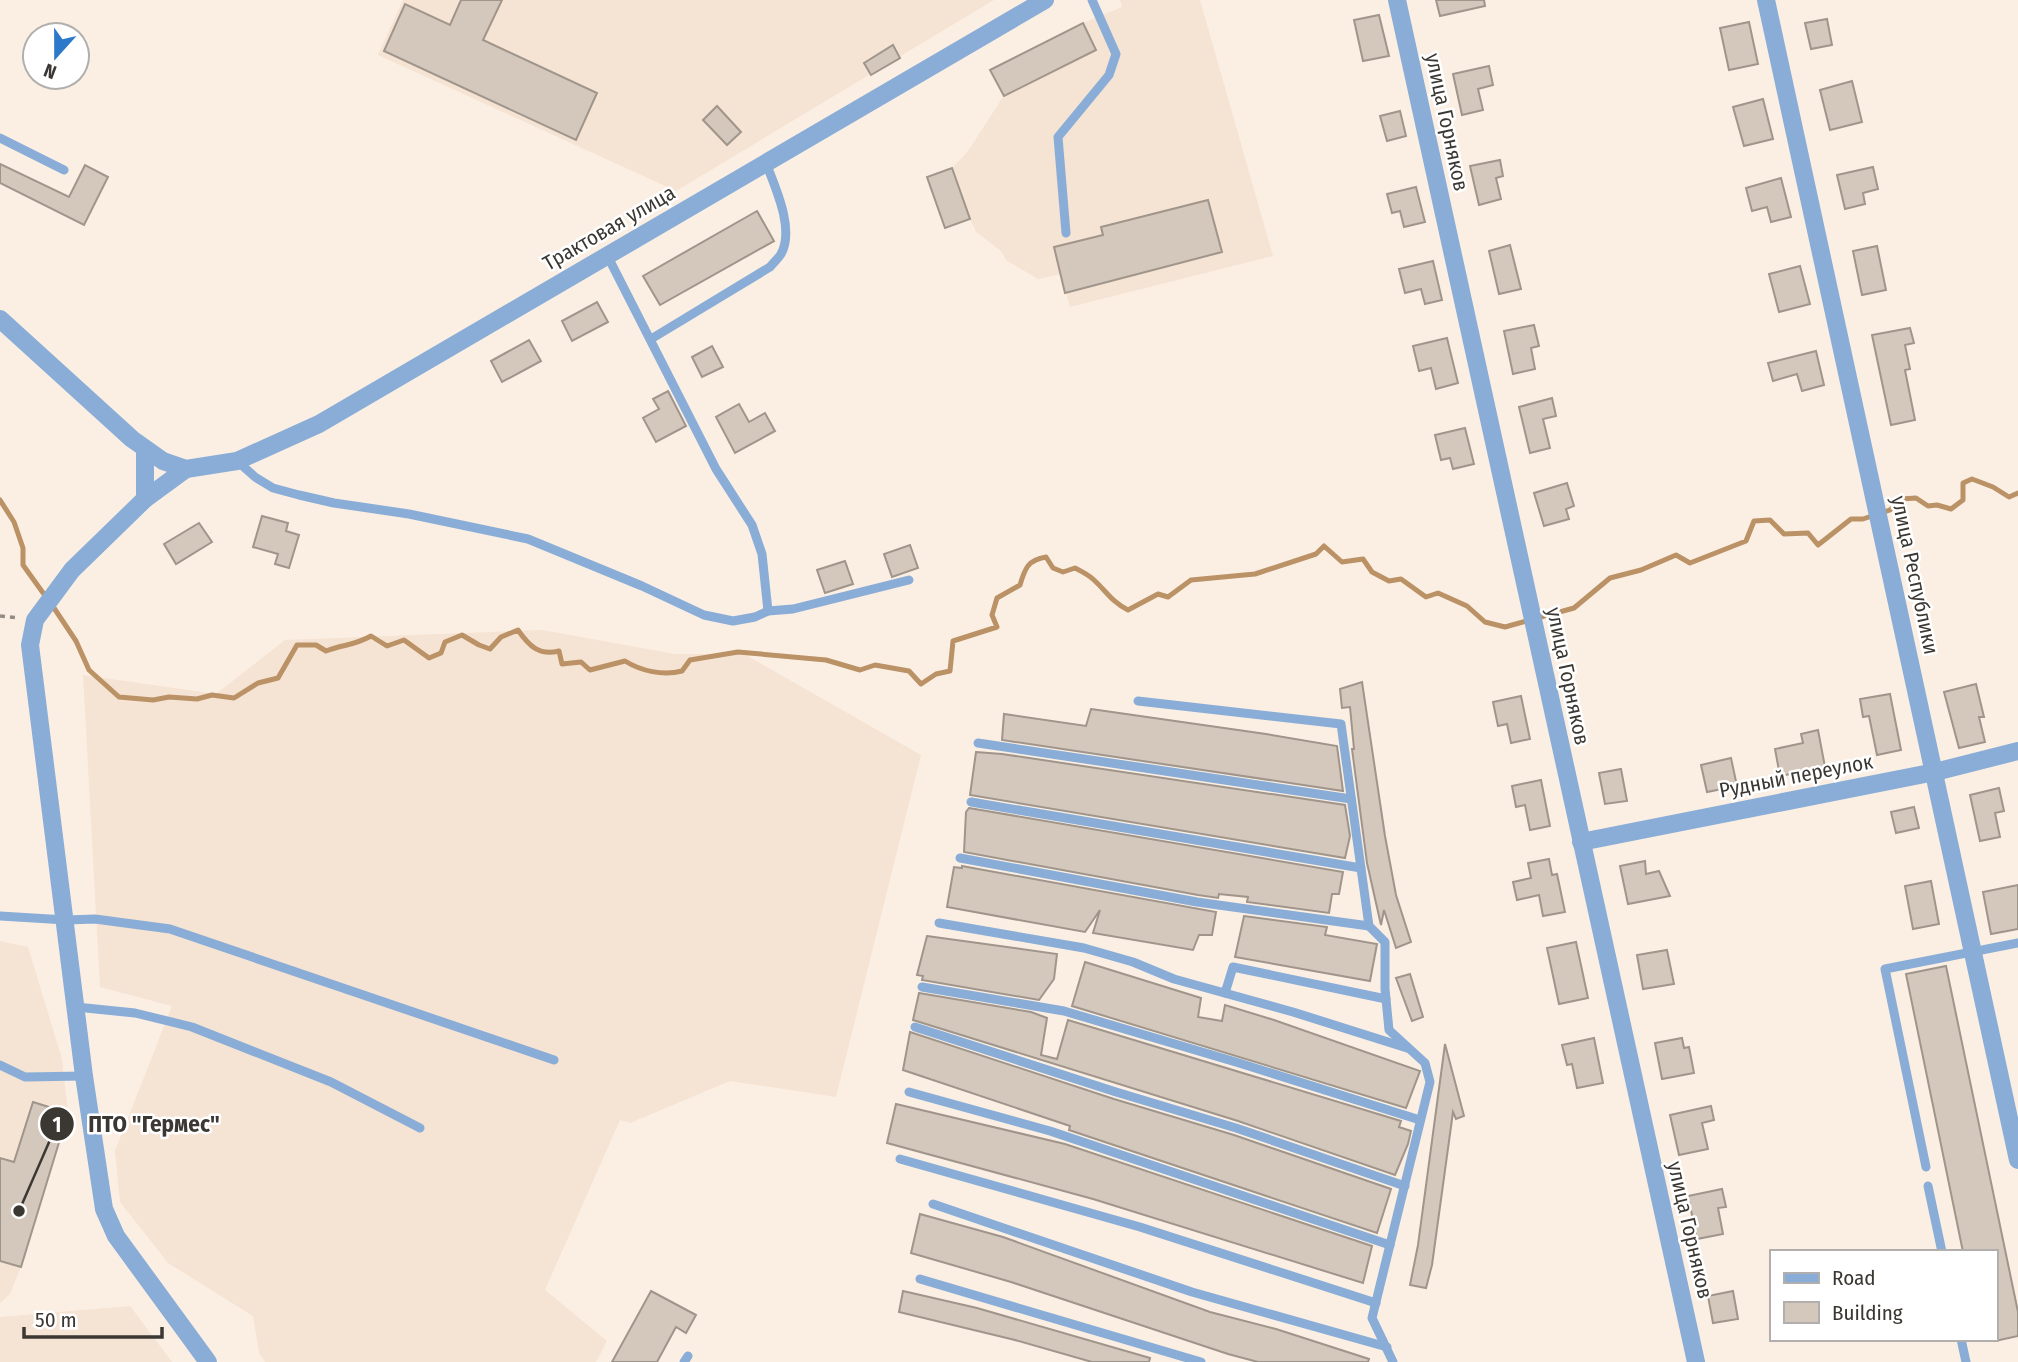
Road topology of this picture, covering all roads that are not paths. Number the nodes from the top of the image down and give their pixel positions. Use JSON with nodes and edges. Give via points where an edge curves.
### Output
{"nodes":[{"id":1,"x":1045,"y":0,"type":"edge"},
{"id":2,"x":1092,"y":0,"type":"edge"},
{"id":3,"x":1397,"y":0,"type":"edge"},
{"id":4,"x":1766,"y":0,"type":"edge"},
{"id":5,"x":0,"y":138,"type":"edge"},
{"id":6,"x":765,"y":163,"type":"junction"},
{"id":7,"x":64,"y":170,"type":"dead end"},
{"id":8,"x":1066,"y":233,"type":"dead end"},
{"id":9,"x":607,"y":255,"type":"junction"},
{"id":10,"x":0,"y":320,"type":"edge"},
{"id":11,"x":651,"y":339,"type":"junction"},
{"id":12,"x":145,"y":451,"type":"junction"},
{"id":13,"x":237,"y":461,"type":"junction"},
{"id":14,"x":186,"y":469,"type":"junction"},
{"id":15,"x":145,"y":499,"type":"junction"},
{"id":16,"x":909,"y":580,"type":"dead end"},
{"id":17,"x":768,"y":611,"type":"junction"},
{"id":18,"x":1138,"y":701,"type":"dead end"},
{"id":19,"x":978,"y":743,"type":"dead end"},
{"id":20,"x":2018,"y":751,"type":"edge"},
{"id":21,"x":1935,"y":772,"type":"junction"},
{"id":22,"x":1351,"y":799,"type":"junction"},
{"id":23,"x":971,"y":802,"type":"dead end"},
{"id":24,"x":1581,"y":842,"type":"junction"},
{"id":25,"x":960,"y":858,"type":"dead end"},
{"id":26,"x":1361,"y":869,"type":"junction"},
{"id":27,"x":0,"y":916,"type":"edge"},
{"id":28,"x":66,"y":920,"type":"junction"},
{"id":29,"x":939,"y":923,"type":"dead end"},
{"id":30,"x":1369,"y":926,"type":"junction"},
{"id":31,"x":2018,"y":943,"type":"edge"},
{"id":32,"x":1973,"y":951,"type":"junction"},
{"id":33,"x":922,"y":987,"type":"dead end"},
{"id":34,"x":1225,"y":993,"type":"junction"},
{"id":35,"x":1386,"y":999,"type":"junction"},
{"id":36,"x":76,"y":1007,"type":"junction"},
{"id":37,"x":915,"y":1027,"type":"dead end"},
{"id":38,"x":1409,"y":1048,"type":"junction"},
{"id":39,"x":554,"y":1060,"type":"dead end"},
{"id":40,"x":0,"y":1065,"type":"edge"},
{"id":41,"x":84,"y":1076,"type":"junction"},
{"id":42,"x":909,"y":1093,"type":"dead end"},
{"id":43,"x":1420,"y":1120,"type":"junction"},
{"id":44,"x":420,"y":1128,"type":"dead end"},
{"id":45,"x":900,"y":1159,"type":"dead end"},
{"id":46,"x":2018,"y":1160,"type":"edge"},
{"id":47,"x":1926,"y":1167,"type":"dead end"},
{"id":48,"x":1405,"y":1186,"type":"junction"},
{"id":49,"x":1928,"y":1186,"type":"dead end"},
{"id":50,"x":933,"y":1204,"type":"dead end"},
{"id":51,"x":1390,"y":1244,"type":"junction"},
{"id":52,"x":1942,"y":1250,"type":"edge"},
{"id":53,"x":920,"y":1279,"type":"dead end"},
{"id":54,"x":1376,"y":1303,"type":"junction"},
{"id":55,"x":1961,"y":1341,"type":"edge"},
{"id":56,"x":1387,"y":1348,"type":"junction"},
{"id":57,"x":208,"y":1362,"type":"edge"},
{"id":58,"x":1201,"y":1362,"type":"edge"},
{"id":59,"x":1393,"y":1362,"type":"edge"},
{"id":60,"x":1696,"y":1362,"type":"edge"},
{"id":61,"x":1966,"y":1362,"type":"edge"}],
"edges":[{"from":1,"to":6,"type":"street","name":"Трактовая улица"},
{"from":2,"to":8,"type":"lane","via":[[1116,54],[1109,75],[1058,137]]},
{"from":3,"to":24,"type":"street","name":"улица Горняков"},
{"from":4,"to":21,"type":"street","name":"улица Республики"},
{"from":5,"to":7,"type":"lane"},
{"from":6,"to":9,"type":"street","name":"Трактовая улица"},
{"from":6,"to":11,"type":"lane","via":[[782,205],[782,253],[770,267]]},
{"from":9,"to":11,"type":"lane"},
{"from":9,"to":13,"type":"street","name":"Трактовая улица","via":[[319,424]]},
{"from":10,"to":12,"type":"street"},
{"from":11,"to":17,"type":"lane","via":[[716,469],[752,525],[762,554]]},
{"from":12,"to":14,"type":"street"},
{"from":12,"to":15,"type":"street"},
{"from":13,"to":14,"type":"street","name":"Трактовая улица"},
{"from":13,"to":17,"type":"lane","via":[[273,488],[299,495],[528,538],[704,615],[733,621]]},
{"from":14,"to":15,"type":"street"},
{"from":15,"to":28,"type":"street","via":[[72,570],[35,620],[30,646]]},
{"from":16,"to":17,"type":"lane"},
{"from":18,"to":22,"type":"lane","via":[[1341,724]]},
{"from":19,"to":22,"type":"lane"},
{"from":20,"to":21,"type":"street","name":"Рудный переулок"},
{"from":21,"to":24,"type":"street","name":"Рудный переулок"},
{"from":21,"to":32,"type":"street","name":"улица Республики"},
{"from":22,"to":26,"type":"lane"},
{"from":23,"to":26,"type":"lane"},
{"from":24,"to":60,"type":"street","name":"улица Горняков"},
{"from":25,"to":30,"type":"lane","via":[[1197,902]]},
{"from":26,"to":30,"type":"lane"},
{"from":27,"to":28,"type":"lane"},
{"from":28,"to":36,"type":"street"},
{"from":28,"to":39,"type":"lane","via":[[170,929]]},
{"from":29,"to":34,"type":"lane","via":[[1084,948]]},
{"from":30,"to":35,"type":"lane","via":[[1385,942]]},
{"from":31,"to":32,"type":"lane"},
{"from":32,"to":46,"type":"street","name":"улица Республики"},
{"from":32,"to":47,"type":"lane","via":[[1885,970]]},
{"from":33,"to":43,"type":"lane","via":[[1064,1011]]},
{"from":34,"to":35,"type":"lane","via":[[1233,967]]},
{"from":34,"to":38,"type":"lane"},
{"from":35,"to":38,"type":"lane","via":[[1389,1030]]},
{"from":36,"to":41,"type":"street"},
{"from":36,"to":44,"type":"lane","via":[[135,1013],[192,1027],[331,1082]]},
{"from":37,"to":48,"type":"lane"},
{"from":38,"to":43,"type":"lane","via":[[1424,1063],[1430,1082]]},
{"from":40,"to":41,"type":"lane","via":[[25,1077]]},
{"from":41,"to":57,"type":"street","via":[[104,1209],[116,1236]]},
{"from":42,"to":51,"type":"lane","via":[[1050,1131]]},
{"from":43,"to":48,"type":"lane"},
{"from":45,"to":54,"type":"lane","via":[[1140,1227]]},
{"from":48,"to":51,"type":"lane"},
{"from":49,"to":52,"type":"lane"},
{"from":50,"to":56,"type":"lane","via":[[1192,1292]]},
{"from":51,"to":54,"type":"lane"},
{"from":53,"to":58,"type":"lane"},
{"from":54,"to":56,"type":"lane","via":[[1372,1318]]},
{"from":55,"to":61,"type":"lane"},
{"from":56,"to":59,"type":"lane"}]}
